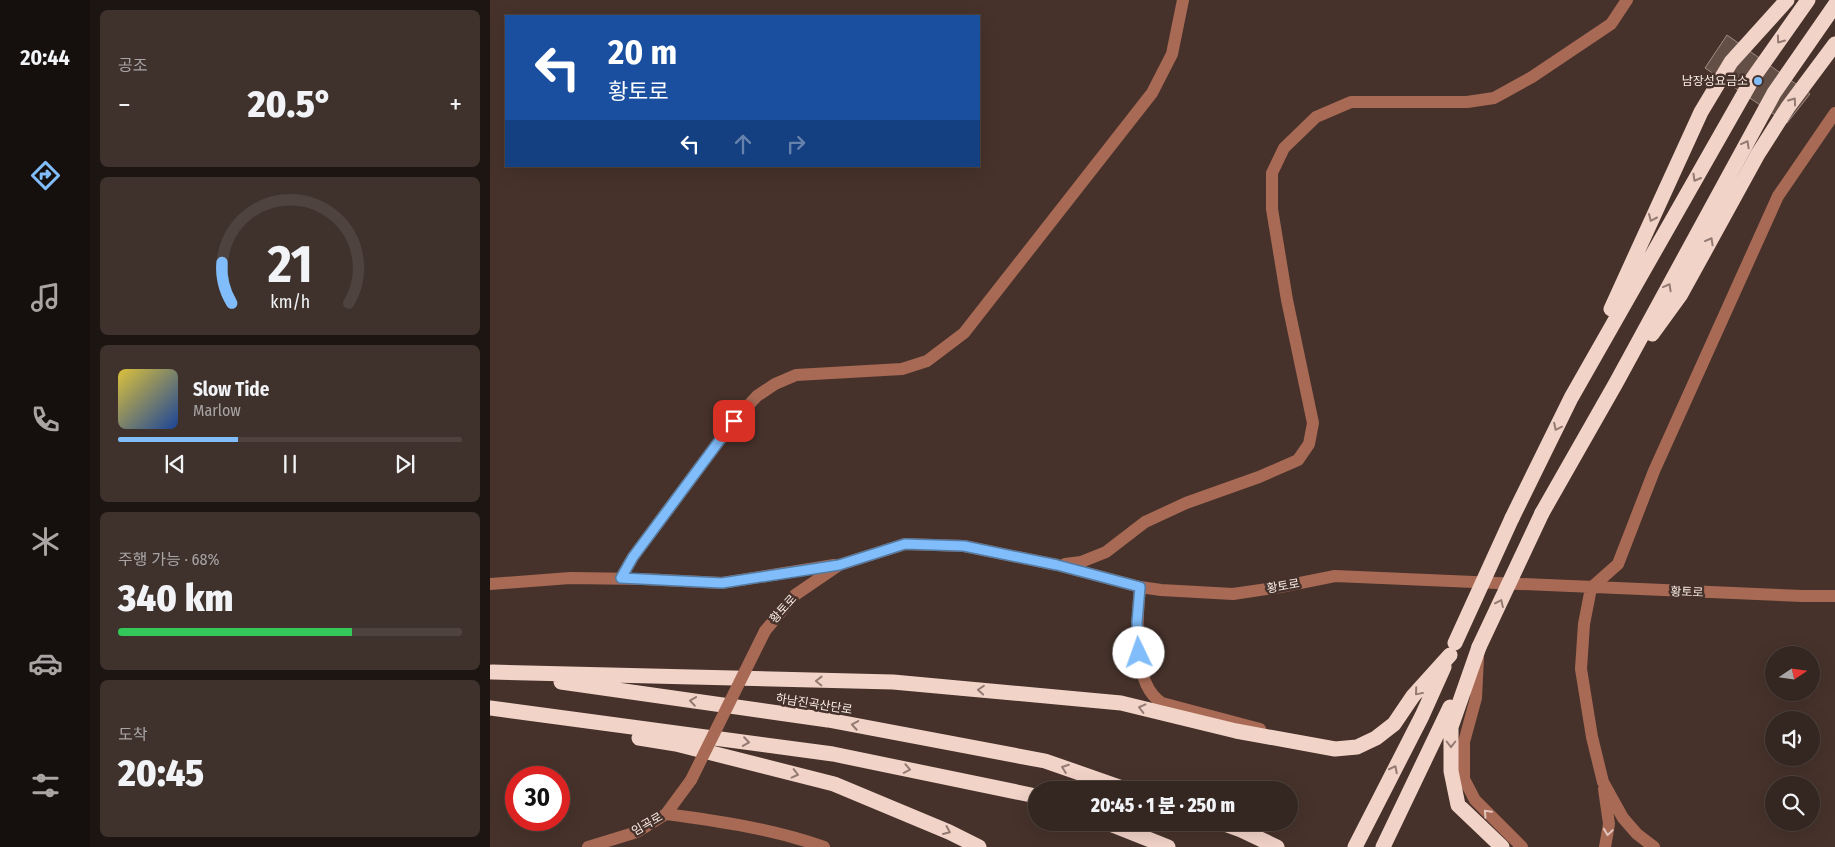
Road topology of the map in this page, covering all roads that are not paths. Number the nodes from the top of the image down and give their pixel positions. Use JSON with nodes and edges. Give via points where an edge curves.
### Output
{"nodes":[{"id":1,"x":1183,"y":0,"type":"edge"},
{"id":2,"x":1626,"y":0,"type":"edge"},
{"id":3,"x":1787,"y":0,"type":"edge"},
{"id":4,"x":1808,"y":0,"type":"edge"},
{"id":5,"x":1835,"y":5,"type":"edge"},
{"id":6,"x":1835,"y":44,"type":"edge"},
{"id":7,"x":1835,"y":113,"type":"edge"},
{"id":8,"x":1616,"y":384,"type":"junction"},
{"id":9,"x":1571,"y":398,"type":"junction"},
{"id":10,"x":839,"y":565,"type":"junction"},
{"id":11,"x":1057,"y":565,"type":"junction"},
{"id":12,"x":621,"y":578,"type":"junction"},
{"id":13,"x":490,"y":584,"type":"edge"},
{"id":14,"x":1140,"y":587,"type":"junction"},
{"id":15,"x":1591,"y":588,"type":"junction"},
{"id":16,"x":1835,"y":596,"type":"edge"},
{"id":17,"x":1479,"y":647,"type":"junction"},
{"id":18,"x":1452,"y":649,"type":"junction"},
{"id":19,"x":491,"y":672,"type":"edge"},
{"id":20,"x":490,"y":708,"type":"edge"},
{"id":21,"x":490,"y":712,"type":"edge"},
{"id":22,"x":1335,"y":749,"type":"junction"},
{"id":23,"x":691,"y":780,"type":"joint"},
{"id":24,"x":1103,"y":781,"type":"edge"},
{"id":25,"x":1603,"y":782,"type":"junction"},
{"id":26,"x":1028,"y":794,"type":"edge"},
{"id":27,"x":666,"y":814,"type":"junction"},
{"id":28,"x":1128,"y":831,"type":"edge"},
{"id":29,"x":1243,"y":831,"type":"edge"},
{"id":30,"x":588,"y":847,"type":"edge"},
{"id":31,"x":824,"y":847,"type":"edge"},
{"id":32,"x":979,"y":847,"type":"edge"},
{"id":33,"x":1168,"y":847,"type":"edge"},
{"id":34,"x":1277,"y":847,"type":"edge"},
{"id":35,"x":1355,"y":847,"type":"edge"},
{"id":36,"x":1383,"y":847,"type":"edge"},
{"id":37,"x":1502,"y":847,"type":"edge"},
{"id":38,"x":1522,"y":847,"type":"edge"},
{"id":39,"x":1605,"y":847,"type":"edge"},
{"id":40,"x":1654,"y":847,"type":"edge"}],
"edges":[{"from":1,"to":12,"type":"street","via":[[1172,54],[1152,93],[964,333],[927,361],[902,369],[796,375],[757,396],[734,421],[633,557]]},
{"from":2,"to":11,"type":"street","via":[[1611,24],[1532,77],[1494,98],[1467,102],[1351,102],[1316,117],[1284,148],[1272,172],[1272,209],[1313,423],[1309,444],[1298,460],[1145,522],[1106,552],[1081,562]]},
{"from":3,"to":9,"type":"highway","one_way":true,"via":[[1731,62],[1701,112]]},
{"from":4,"to":9,"type":"highway","one_way":true,"via":[[1753,78]]},
{"from":8,"to":5,"type":"highway","one_way":true,"via":[[1774,93]]},
{"from":8,"to":6,"type":"highway","one_way":true,"via":[[1681,294],[1758,154]]},
{"from":7,"to":15,"type":"street","via":[[1778,196],[1654,471],[1618,564]]},
{"from":17,"to":8,"type":"highway","one_way":true,"bridge":true,"via":[[1542,513]]},
{"from":9,"to":18,"type":"highway","one_way":true,"bridge":true},
{"from":10,"to":11,"type":"street","name":"황토로","via":[[905,544],[964,546]]},
{"from":10,"to":12,"type":"street","via":[[722,583]]},
{"from":10,"to":23,"type":"street","name":"황토로","bridge":true,"via":[[795,595],[765,631]]},
{"from":11,"to":14,"type":"street","name":"황토로"},
{"from":12,"to":13,"type":"street"},
{"from":14,"to":15,"type":"street","name":"황토로","via":[[1233,594],[1335,576]]},
{"from":14,"to":22,"type":"street","via":[[1139,653],[1145,681],[1153,698]]},
{"from":15,"to":16,"type":"street","name":"황토로"},
{"from":15,"to":25,"type":"street","via":[[1580,669]]},
{"from":17,"to":36,"type":"highway"},
{"from":17,"to":37,"type":"highway","one_way":true,"via":[[1451,727],[1451,771],[1458,806]]},
{"from":38,"to":17,"type":"street","one_way":true,"via":[[1475,800],[1464,779],[1464,742],[1476,698]]},
{"from":18,"to":22,"type":"highway","one_way":true,"via":[[1394,724],[1357,747]]},
{"from":35,"to":18,"type":"highway","one_way":true,"via":[[1422,716]]},
{"from":22,"to":19,"type":"highway","one_way":true,"via":[[1236,731],[1120,703],[903,683]]},
{"from":24,"to":19,"type":"highway","name":"하남진곡산단로","one_way":true,"via":[[1045,760],[857,726]]},
{"from":20,"to":26,"type":"highway","one_way":true,"via":[[833,754]]},
{"from":21,"to":32,"type":"highway","one_way":true,"via":[[676,744],[834,784]]},
{"from":23,"to":27,"type":"street","name":"임곡로"},
{"from":25,"to":39,"type":"street","one_way":true,"via":[[1609,824]]},
{"from":25,"to":40,"type":"street","via":[[1623,818]]},
{"from":27,"to":30,"type":"street","name":"임곡로","via":[[637,832]]},
{"from":27,"to":31,"type":"street","via":[[725,822],[803,839]]},
{"from":28,"to":33,"type":"highway"},
{"from":29,"to":34,"type":"highway"}]}
